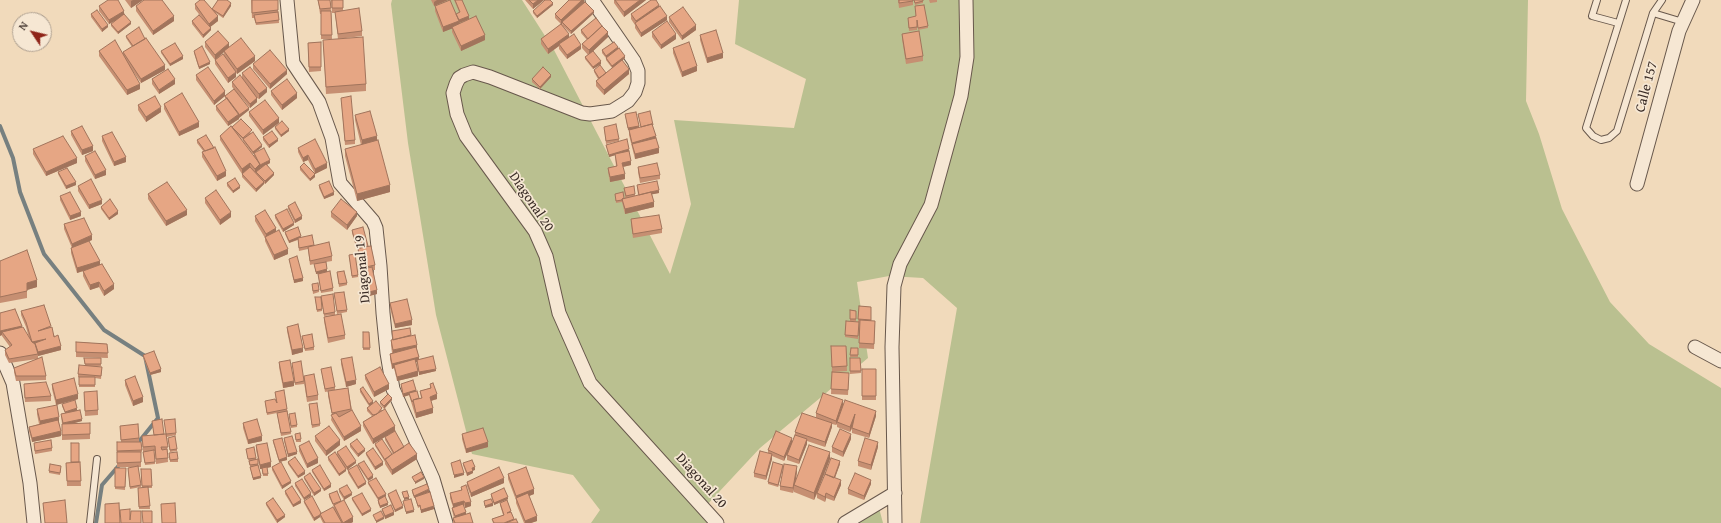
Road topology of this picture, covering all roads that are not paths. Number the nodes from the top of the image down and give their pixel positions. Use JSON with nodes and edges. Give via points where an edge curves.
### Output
{"nodes":[{"id":1,"x":287,"y":0,"type":"edge"},
{"id":2,"x":592,"y":0,"type":"edge"},
{"id":3,"x":966,"y":0,"type":"edge"},
{"id":4,"x":1597,"y":0,"type":"edge"},
{"id":5,"x":1626,"y":0,"type":"edge"},
{"id":6,"x":1662,"y":0,"type":"edge"},
{"id":7,"x":1693,"y":0,"type":"edge"},
{"id":8,"x":1653,"y":14,"type":"junction"},
{"id":9,"x":1683,"y":22,"type":"junction"},
{"id":10,"x":1618,"y":23,"type":"junction"},
{"id":11,"x":1637,"y":184,"type":"dead end"},
{"id":12,"x":1695,"y":346,"type":"dead end"},
{"id":13,"x":0,"y":353,"type":"edge"},
{"id":14,"x":1721,"y":361,"type":"edge"},
{"id":15,"x":97,"y":459,"type":"dead end"},
{"id":16,"x":895,"y":493,"type":"junction"},
{"id":17,"x":34,"y":523,"type":"edge"},
{"id":18,"x":90,"y":523,"type":"edge"},
{"id":19,"x":446,"y":523,"type":"edge"},
{"id":20,"x":718,"y":523,"type":"edge"},
{"id":21,"x":845,"y":523,"type":"edge"},
{"id":22,"x":895,"y":523,"type":"edge"}],
"edges":[{"from":1,"to":19,"type":"street","name":"Diagonal 19","via":[[292,63],[319,102],[332,138],[340,183],[373,221],[376,228],[393,389],[433,479]]},
{"from":2,"to":20,"type":"street","name":"Diagonal 20","via":[[634,61],[638,71],[638,83],[628,101],[612,111],[590,114],[574,111],[474,72],[459,78],[453,93],[457,114],[466,136],[535,232],[546,256],[559,313],[590,383]]},
{"from":3,"to":16,"type":"street","via":[[967,57],[962,96],[930,205],[900,264],[894,286],[892,346]]},
{"from":4,"to":10,"type":"lane","via":[[1592,16]]},
{"from":5,"to":10,"type":"lane"},
{"from":6,"to":8,"type":"lane"},
{"from":7,"to":9,"type":"street","name":"Calle 157"},
{"from":8,"to":9,"type":"lane"},
{"from":8,"to":10,"type":"lane","via":[[1617,131],[1610,138],[1601,140],[1586,128]]},
{"from":9,"to":11,"type":"street","name":"Calle 157"},
{"from":12,"to":14,"type":"street"},
{"from":13,"to":17,"type":"street","via":[[13,383]]},
{"from":15,"to":18,"type":"lane"},
{"from":16,"to":21,"type":"street"},
{"from":16,"to":22,"type":"street"}]}
